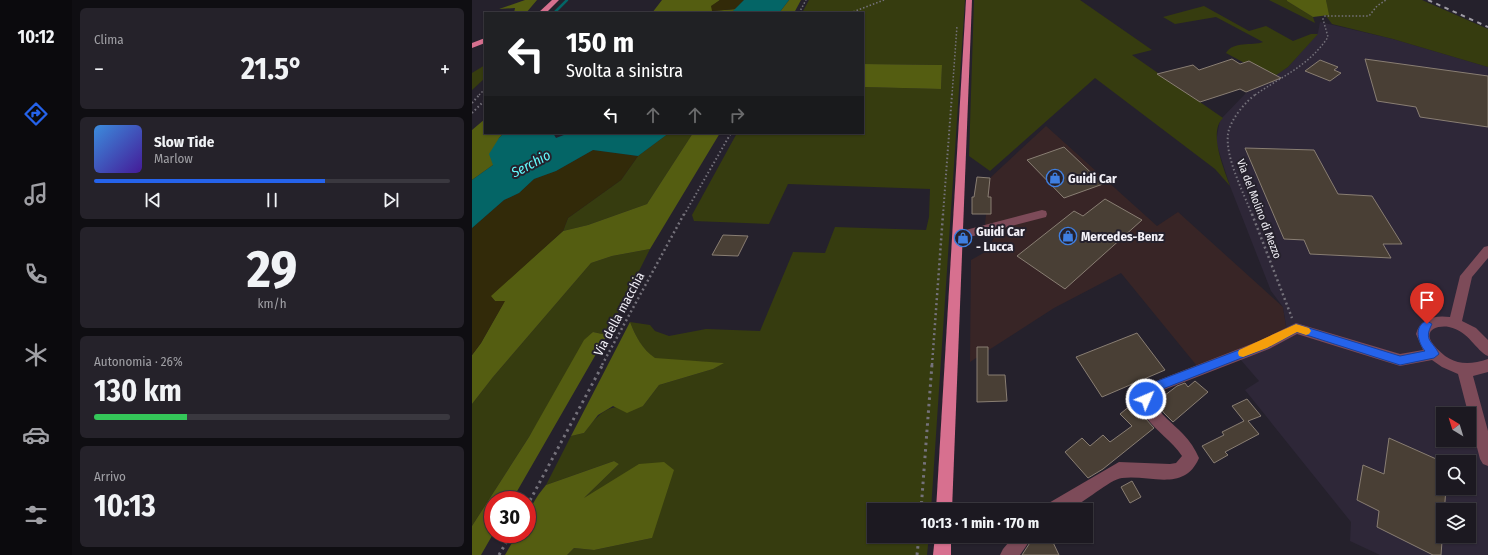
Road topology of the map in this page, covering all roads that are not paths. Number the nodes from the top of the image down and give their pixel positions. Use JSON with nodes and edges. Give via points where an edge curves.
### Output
{"nodes":[{"id":1,"x":556,"y":0,"type":"edge"},
{"id":2,"x":969,"y":0,"type":"edge"},
{"id":3,"x":543,"y":12,"type":"edge"},
{"id":4,"x":484,"y":40,"type":"edge"},
{"id":5,"x":472,"y":46,"type":"edge"},
{"id":6,"x":1042,"y":214,"type":"dead end"},
{"id":7,"x":958,"y":236,"type":"junction"},
{"id":8,"x":1488,"y":250,"type":"edge"},
{"id":9,"x":1454,"y":324,"type":"junction"},
{"id":10,"x":1486,"y":345,"type":"edge"},
{"id":11,"x":1434,"y":354,"type":"junction"},
{"id":12,"x":1488,"y":365,"type":"edge"},
{"id":13,"x":1464,"y":370,"type":"junction"},
{"id":14,"x":1488,"y":459,"type":"edge"},
{"id":15,"x":944,"y":503,"type":"edge"},
{"id":16,"x":1065,"y":503,"type":"edge"},
{"id":17,"x":943,"y":543,"type":"edge"},
{"id":18,"x":1019,"y":543,"type":"edge"},
{"id":19,"x":942,"y":555,"type":"edge"},
{"id":20,"x":1009,"y":555,"type":"edge"}],
"edges":[{"from":1,"to":3,"type":"main road"},
{"from":2,"to":7,"type":"main road"},
{"from":4,"to":5,"type":"main road"},
{"from":6,"to":7,"type":"street"},
{"from":7,"to":15,"type":"main road"},
{"from":8,"to":9,"type":"street","via":[[1466,276]]},
{"from":9,"to":10,"type":"street","via":[[1476,335]]},
{"from":9,"to":11,"type":"street","via":[[1427,324],[1423,330],[1423,337],[1426,346]]},
{"from":11,"to":13,"type":"street"},
{"from":11,"to":16,"type":"street","via":[[1400,360],[1296,328],[1264,345],[1156,387],[1146,399],[1151,412],[1188,451],[1191,458],[1181,469],[1170,472],[1119,470]]},
{"from":12,"to":13,"type":"street","via":[[1483,369]]},
{"from":13,"to":14,"type":"street"},
{"from":17,"to":19,"type":"main road"},
{"from":18,"to":20,"type":"street"}]}
